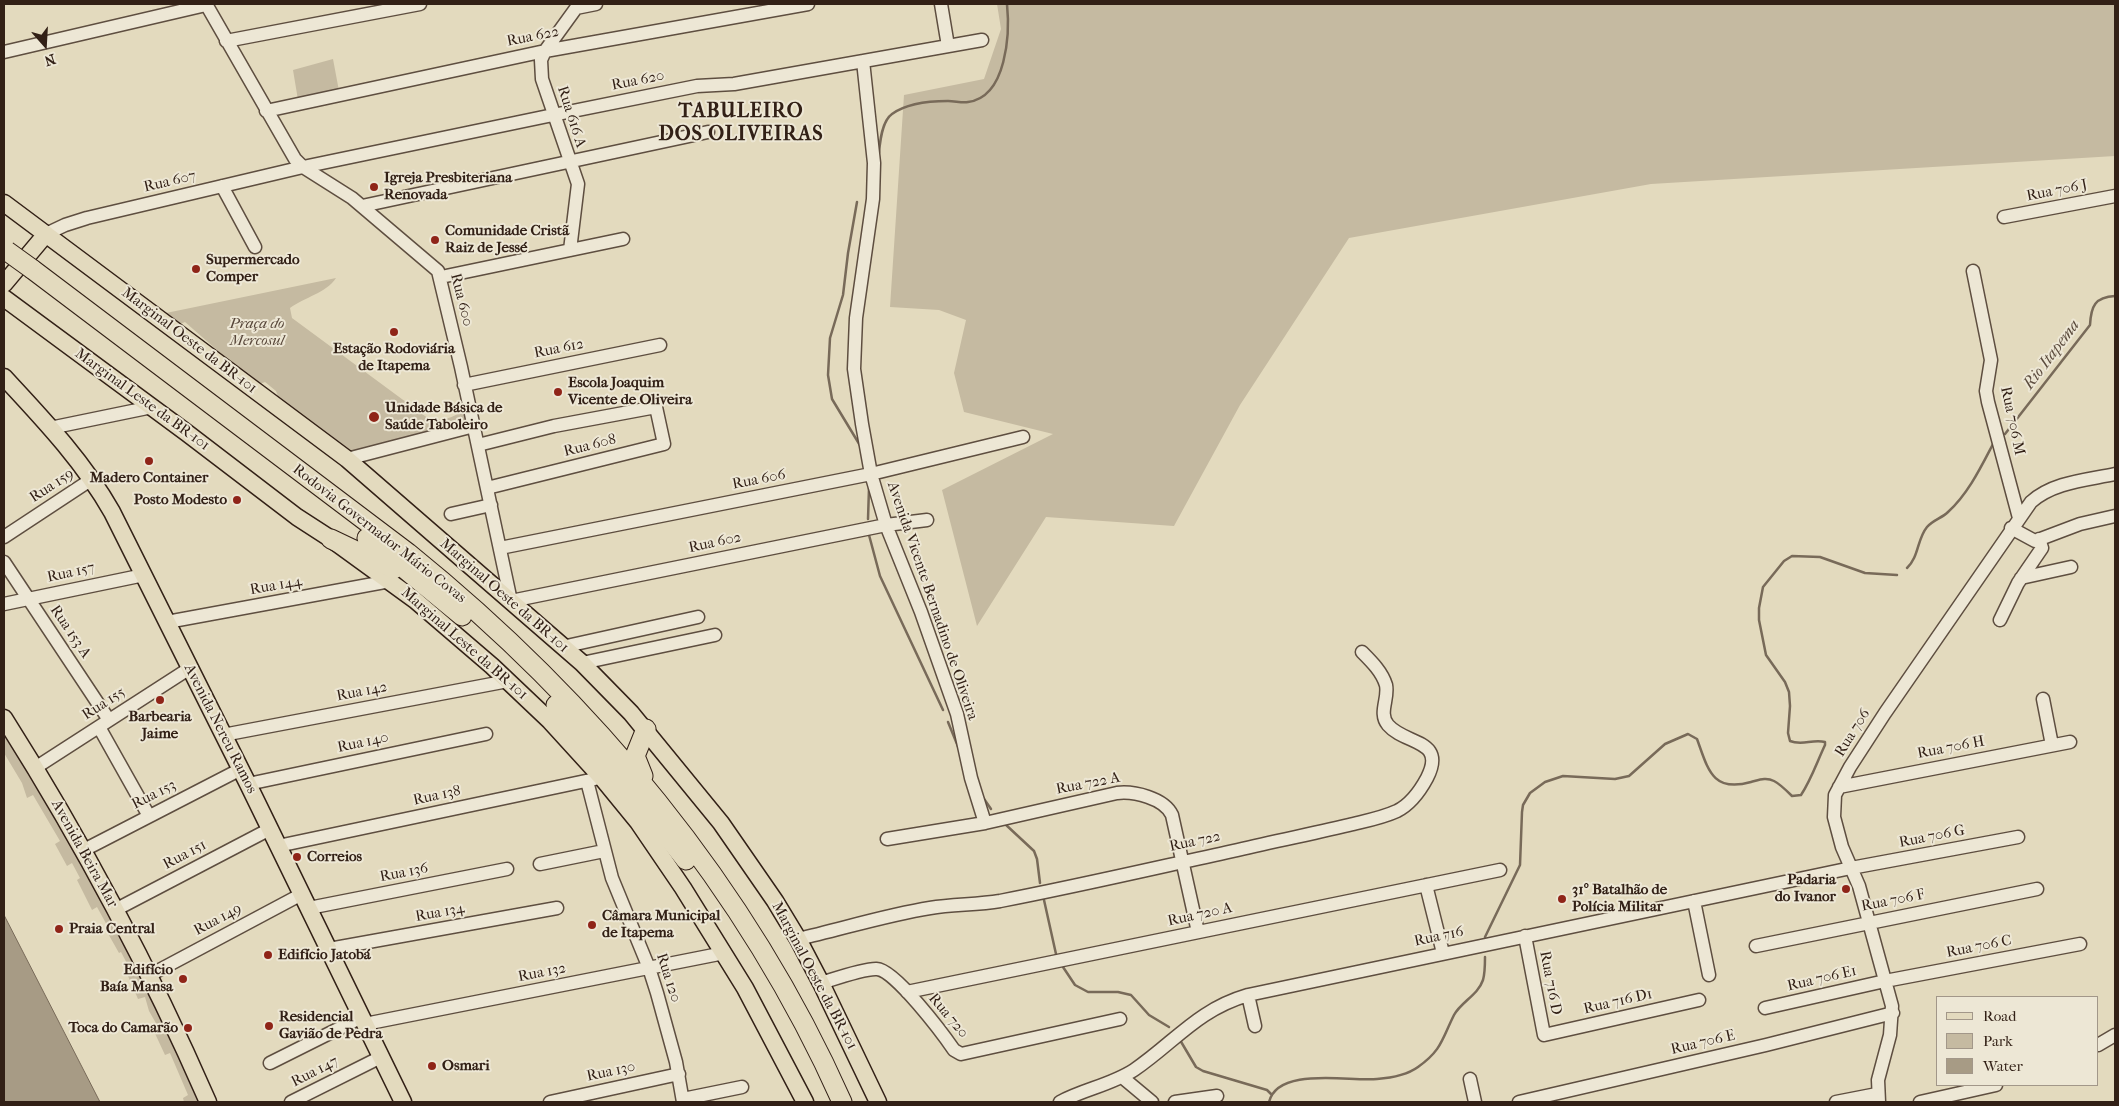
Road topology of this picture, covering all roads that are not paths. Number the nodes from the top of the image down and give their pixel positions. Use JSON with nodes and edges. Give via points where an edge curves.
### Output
{"nodes":[{"id":1,"x":206,"y":4,"type":"edge"},
{"id":2,"x":420,"y":4,"type":"edge"},
{"id":3,"x":596,"y":4,"type":"edge"},
{"id":4,"x":808,"y":4,"type":"edge"},
{"id":5,"x":941,"y":4,"type":"edge"},
{"id":6,"x":577,"y":6,"type":"edge"},
{"id":7,"x":226,"y":40,"type":"junction"},
{"id":8,"x":982,"y":40,"type":"dead end"},
{"id":9,"x":948,"y":46,"type":"junction"},
{"id":10,"x":545,"y":51,"type":"junction"},
{"id":11,"x":4,"y":52,"type":"edge"},
{"id":12,"x":863,"y":61,"type":"junction"},
{"id":13,"x":266,"y":110,"type":"junction"},
{"id":14,"x":554,"y":114,"type":"junction"},
{"id":15,"x":708,"y":132,"type":"dead end"},
{"id":16,"x":569,"y":162,"type":"junction"},
{"id":17,"x":303,"y":168,"type":"junction"},
{"id":18,"x":222,"y":186,"type":"junction"},
{"id":19,"x":2115,"y":196,"type":"edge"},
{"id":20,"x":4,"y":203,"type":"edge"},
{"id":21,"x":362,"y":206,"type":"junction"},
{"id":22,"x":2004,"y":217,"type":"dead end"},
{"id":23,"x":46,"y":234,"type":"junction"},
{"id":24,"x":623,"y":239,"type":"dead end"},
{"id":25,"x":255,"y":247,"type":"dead end"},
{"id":26,"x":570,"y":250,"type":"junction"},
{"id":27,"x":5,"y":254,"type":"edge"},
{"id":28,"x":1973,"y":271,"type":"dead end"},
{"id":29,"x":28,"y":274,"type":"junction"},
{"id":30,"x":441,"y":277,"type":"junction"},
{"id":31,"x":4,"y":284,"type":"edge"},
{"id":32,"x":4,"y":298,"type":"edge"},
{"id":33,"x":660,"y":345,"type":"dead end"},
{"id":34,"x":6,"y":383,"type":"edge"},
{"id":35,"x":464,"y":385,"type":"junction"},
{"id":36,"x":152,"y":407,"type":"junction"},
{"id":37,"x":474,"y":426,"type":"junction"},
{"id":38,"x":50,"y":428,"type":"junction"},
{"id":39,"x":1023,"y":437,"type":"dead end"},
{"id":40,"x":478,"y":445,"type":"junction"},
{"id":41,"x":347,"y":459,"type":"junction"},
{"id":42,"x":871,"y":474,"type":"junction"},
{"id":43,"x":2115,"y":474,"type":"edge"},
{"id":44,"x":92,"y":479,"type":"junction"},
{"id":45,"x":487,"y":488,"type":"junction"},
{"id":46,"x":491,"y":505,"type":"junction"},
{"id":47,"x":451,"y":514,"type":"dead end"},
{"id":48,"x":2115,"y":516,"type":"edge"},
{"id":49,"x":928,"y":520,"type":"dead end"},
{"id":50,"x":2015,"y":523,"type":"junction"},
{"id":51,"x":886,"y":525,"type":"junction"},
{"id":52,"x":4,"y":537,"type":"edge"},
{"id":53,"x":331,"y":538,"type":"junction"},
{"id":54,"x":2038,"y":540,"type":"junction"},
{"id":55,"x":500,"y":548,"type":"junction"},
{"id":56,"x":4,"y":562,"type":"edge"},
{"id":57,"x":2071,"y":567,"type":"dead end"},
{"id":58,"x":144,"y":575,"type":"junction"},
{"id":59,"x":2021,"y":578,"type":"junction"},
{"id":60,"x":390,"y":581,"type":"junction"},
{"id":61,"x":28,"y":599,"type":"junction"},
{"id":62,"x":510,"y":602,"type":"junction"},
{"id":63,"x":4,"y":604,"type":"edge"},
{"id":64,"x":698,"y":618,"type":"dead end"},
{"id":65,"x":2000,"y":620,"type":"dead end"},
{"id":66,"x":167,"y":622,"type":"junction"},
{"id":67,"x":472,"y":625,"type":"junction"},
{"id":68,"x":715,"y":634,"type":"dead end"},
{"id":69,"x":562,"y":647,"type":"junction"},
{"id":70,"x":1362,"y":652,"type":"dead end"},
{"id":71,"x":582,"y":663,"type":"junction"},
{"id":72,"x":190,"y":668,"type":"junction"},
{"id":73,"x":508,"y":681,"type":"junction"},
{"id":74,"x":2044,"y":699,"type":"dead end"},
{"id":75,"x":4,"y":718,"type":"edge"},
{"id":76,"x":104,"y":724,"type":"junction"},
{"id":77,"x":646,"y":729,"type":"junction"},
{"id":78,"x":486,"y":734,"type":"dead end"},
{"id":79,"x":223,"y":735,"type":"junction"},
{"id":80,"x":2070,"y":742,"type":"dead end"},
{"id":81,"x":2052,"y":745,"type":"junction"},
{"id":82,"x":35,"y":768,"type":"junction"},
{"id":83,"x":241,"y":769,"type":"junction"},
{"id":84,"x":595,"y":779,"type":"junction"},
{"id":85,"x":248,"y":784,"type":"junction"},
{"id":86,"x":1838,"y":787,"type":"junction"},
{"id":87,"x":650,"y":791,"type":"junction"},
{"id":88,"x":149,"y":816,"type":"junction"},
{"id":89,"x":985,"y":823,"type":"junction"},
{"id":90,"x":270,"y":828,"type":"junction"},
{"id":91,"x":2018,"y":837,"type":"dead end"},
{"id":92,"x":887,"y":839,"type":"dead end"},
{"id":93,"x":278,"y":846,"type":"junction"},
{"id":94,"x":82,"y":850,"type":"junction"},
{"id":95,"x":604,"y":851,"type":"junction"},
{"id":96,"x":1183,"y":862,"type":"junction"},
{"id":97,"x":540,"y":864,"type":"dead end"},
{"id":98,"x":1851,"y":868,"type":"junction"},
{"id":99,"x":507,"y":869,"type":"dead end"},
{"id":100,"x":1500,"y":870,"type":"dead end"},
{"id":101,"x":1426,"y":885,"type":"junction"},
{"id":102,"x":2036,"y":889,"type":"dead end"},
{"id":103,"x":305,"y":901,"type":"junction"},
{"id":104,"x":1694,"y":901,"type":"junction"},
{"id":105,"x":557,"y":908,"type":"dead end"},
{"id":106,"x":115,"y":910,"type":"junction"},
{"id":107,"x":1869,"y":922,"type":"junction"},
{"id":108,"x":1198,"y":932,"type":"junction"},
{"id":109,"x":1525,"y":936,"type":"junction"},
{"id":110,"x":798,"y":939,"type":"junction"},
{"id":111,"x":2080,"y":944,"type":"dead end"},
{"id":112,"x":1756,"y":946,"type":"dead end"},
{"id":113,"x":329,"y":949,"type":"junction"},
{"id":114,"x":724,"y":953,"type":"junction"},
{"id":115,"x":1443,"y":953,"type":"junction"},
{"id":116,"x":649,"y":968,"type":"junction"},
{"id":117,"x":150,"y":975,"type":"junction"},
{"id":118,"x":1708,"y":975,"type":"dead end"},
{"id":119,"x":1885,"y":981,"type":"junction"},
{"id":120,"x":821,"y":983,"type":"junction"},
{"id":121,"x":907,"y":992,"type":"junction"},
{"id":122,"x":1248,"y":995,"type":"junction"},
{"id":123,"x":1699,"y":1000,"type":"dead end"},
{"id":124,"x":1765,"y":1008,"type":"dead end"},
{"id":125,"x":1893,"y":1013,"type":"junction"},
{"id":126,"x":1120,"y":1019,"type":"dead end"},
{"id":127,"x":364,"y":1021,"type":"junction"},
{"id":128,"x":1255,"y":1026,"type":"dead end"},
{"id":129,"x":2115,"y":1034,"type":"edge"},
{"id":130,"x":1544,"y":1035,"type":"joint"},
{"id":131,"x":2099,"y":1044,"type":"edge"},
{"id":132,"x":381,"y":1057,"type":"junction"},
{"id":133,"x":270,"y":1063,"type":"dead end"},
{"id":134,"x":679,"y":1074,"type":"junction"},
{"id":135,"x":1122,"y":1077,"type":"junction"},
{"id":136,"x":1470,"y":1079,"type":"dead end"},
{"id":137,"x":742,"y":1086,"type":"dead end"},
{"id":138,"x":1988,"y":1086,"type":"edge"},
{"id":139,"x":1217,"y":1096,"type":"dead end"},
{"id":140,"x":1878,"y":1098,"type":"edge"},
{"id":141,"x":683,"y":1101,"type":"edge"},
{"id":142,"x":208,"y":1102,"type":"edge"},
{"id":143,"x":290,"y":1102,"type":"edge"},
{"id":144,"x":403,"y":1102,"type":"edge"},
{"id":145,"x":550,"y":1102,"type":"edge"},
{"id":146,"x":805,"y":1102,"type":"edge"},
{"id":147,"x":829,"y":1102,"type":"edge"},
{"id":148,"x":842,"y":1102,"type":"edge"},
{"id":149,"x":878,"y":1102,"type":"edge"},
{"id":150,"x":1060,"y":1102,"type":"edge"},
{"id":151,"x":1152,"y":1102,"type":"edge"},
{"id":152,"x":1175,"y":1102,"type":"edge"},
{"id":153,"x":1475,"y":1102,"type":"edge"},
{"id":154,"x":1519,"y":1102,"type":"edge"},
{"id":155,"x":1836,"y":1102,"type":"edge"},
{"id":156,"x":1920,"y":1102,"type":"edge"}],
"edges":[{"from":1,"to":7,"type":"street","name":"Rua 600"},
{"from":1,"to":11,"type":"street"},
{"from":2,"to":7,"type":"street"},
{"from":3,"to":6,"type":"street"},
{"from":4,"to":10,"type":"street","name":"Rua 622"},
{"from":5,"to":9,"type":"street"},
{"from":6,"to":10,"type":"street","name":"Rua 616 A"},
{"from":7,"to":13,"type":"street","name":"Rua 600"},
{"from":8,"to":9,"type":"street","name":"Rua 620"},
{"from":9,"to":12,"type":"street","name":"Rua 620"},
{"from":10,"to":13,"type":"street","name":"Rua 622"},
{"from":10,"to":14,"type":"street","name":"Rua 616 A","via":[[541,60],[542,79]]},
{"from":12,"to":14,"type":"street","name":"Rua 620","via":[[734,84],[697,86]]},
{"from":12,"to":42,"type":"street","name":"Avenida Vicente Bernadino de Oliveira","via":[[874,163],[873,198],[856,318],[854,368]]},
{"from":13,"to":17,"type":"street","name":"Rua 600"},
{"from":14,"to":16,"type":"street","name":"Rua 616 A"},
{"from":14,"to":17,"type":"street","name":"Rua 620"},
{"from":15,"to":16,"type":"street"},
{"from":16,"to":21,"type":"street"},
{"from":16,"to":26,"type":"street","name":"Rua 616 A","via":[[578,184]]},
{"from":17,"to":18,"type":"street","name":"Rua 607"},
{"from":17,"to":21,"type":"street","name":"Rua 600"},
{"from":18,"to":23,"type":"street","name":"Rua 607","via":[[88,218]]},
{"from":18,"to":25,"type":"street"},
{"from":19,"to":22,"type":"street","name":"Rua 706 J"},
{"from":20,"to":23,"type":"main road","name":"Marginal Oeste da BR-101"},
{"from":21,"to":30,"type":"street","name":"Rua 600","via":[[427,261]]},
{"from":23,"to":31,"type":"main road"},
{"from":23,"to":41,"type":"main road","name":"Marginal Oeste da BR-101"},
{"from":24,"to":26,"type":"street"},
{"from":26,"to":30,"type":"street"},
{"from":27,"to":29,"type":"highway","name":"Rodovia Governador Mário Covas"},
{"from":28,"to":50,"type":"street","name":"Rua 706 M","via":[[1991,360],[1986,391]]},
{"from":29,"to":67,"type":"highway","name":"Rodovia Governador Mário Covas","via":[[384,551]]},
{"from":29,"to":87,"type":"highway","name":"Rodovia Governador Mário Covas","via":[[448,585],[557,688]]},
{"from":30,"to":35,"type":"street","name":"Rua 600"},
{"from":32,"to":36,"type":"main road","name":"Marginal Leste da BR-101"},
{"from":33,"to":35,"type":"street","name":"Rua 612"},
{"from":34,"to":38,"type":"main road","name":"Avenida Nereu Ramos"},
{"from":35,"to":37,"type":"street","name":"Rua 600"},
{"from":36,"to":38,"type":"street"},
{"from":36,"to":53,"type":"main road","name":"Marginal Leste da BR-101"},
{"from":37,"to":40,"type":"street","name":"Rua 600"},
{"from":37,"to":41,"type":"street"},
{"from":38,"to":44,"type":"main road","name":"Avenida Nereu Ramos"},
{"from":39,"to":42,"type":"street","name":"Rua 606"},
{"from":40,"to":45,"type":"street","name":"Rua 600"},
{"from":40,"to":45,"type":"street","name":"Rua 608","via":[[554,426],[656,407],[664,444]]},
{"from":41,"to":62,"type":"main road","name":"Marginal Oeste da BR-101"},
{"from":42,"to":51,"type":"street","name":"Avenida Vicente Bernadino de Oliveira"},
{"from":42,"to":55,"type":"street","name":"Rua 606"},
{"from":43,"to":50,"type":"street","name":"Rua 706","via":[[2050,490],[2031,502]]},
{"from":44,"to":52,"type":"street","name":"Rua 159"},
{"from":44,"to":58,"type":"main road","name":"Avenida Nereu Ramos"},
{"from":45,"to":46,"type":"street","name":"Rua 600"},
{"from":46,"to":47,"type":"street"},
{"from":46,"to":55,"type":"street","name":"Rua 600"},
{"from":48,"to":54,"type":"street","via":[[2080,524]]},
{"from":49,"to":51,"type":"street","name":"Rua 602"},
{"from":50,"to":54,"type":"street","via":[[2035,541]]},
{"from":50,"to":86,"type":"street","name":"Rua 706"},
{"from":51,"to":62,"type":"street","name":"Rua 602"},
{"from":51,"to":89,"type":"street","name":"Avenida Vicente Bernadino de Oliveira","via":[[957,714]]},
{"from":53,"to":60,"type":"main road","name":"Marginal Leste da BR-101"},
{"from":53,"to":67,"type":"highway","via":[[390,566],[431,599]]},
{"from":54,"to":59,"type":"street","via":[[2042,548]]},
{"from":55,"to":62,"type":"street","name":"Rua 600"},
{"from":56,"to":61,"type":"street","name":"Rua 153 A"},
{"from":57,"to":59,"type":"street"},
{"from":58,"to":61,"type":"street","name":"Rua 157"},
{"from":58,"to":66,"type":"main road","name":"Avenida Nereu Ramos"},
{"from":59,"to":65,"type":"street"},
{"from":60,"to":66,"type":"street","name":"Rua 144"},
{"from":60,"to":73,"type":"main road","name":"Marginal Leste da BR-101"},
{"from":61,"to":63,"type":"street","name":"Rua 157"},
{"from":61,"to":76,"type":"street","name":"Rua 153 A"},
{"from":62,"to":69,"type":"main road","name":"Marginal Oeste da BR-101"},
{"from":64,"to":69,"type":"street"},
{"from":66,"to":72,"type":"main road","name":"Avenida Nereu Ramos"},
{"from":67,"to":147,"type":"highway","name":"Rodovia Governador Mário Covas","via":[[564,714],[679,850],[751,958],[792,1028]]},
{"from":68,"to":71,"type":"street"},
{"from":69,"to":71,"type":"main road","name":"Marginal Oeste da BR-101"},
{"from":70,"to":96,"type":"street","name":"Rua 722","via":[[1384,680],[1386,722],[1402,735],[1424,745],[1431,753],[1427,778],[1411,800],[1400,810],[1384,816]]},
{"from":71,"to":77,"type":"main road","name":"Marginal Oeste da BR-101"},
{"from":72,"to":76,"type":"street","name":"Rua 155"},
{"from":72,"to":79,"type":"main road","name":"Avenida Nereu Ramos"},
{"from":73,"to":79,"type":"street","name":"Rua 142"},
{"from":73,"to":84,"type":"main road","name":"Marginal Leste da BR-101","via":[[550,721]]},
{"from":74,"to":81,"type":"street"},
{"from":75,"to":82,"type":"main road","name":"Avenida Beira Mar"},
{"from":76,"to":82,"type":"street","name":"Rua 155"},
{"from":76,"to":88,"type":"street","name":"Rua 153 A"},
{"from":77,"to":87,"type":"highway","via":[[635,756]]},
{"from":77,"to":110,"type":"main road","name":"Marginal Oeste da BR-101","via":[[751,864]]},
{"from":78,"to":85,"type":"street","name":"Rua 140"},
{"from":79,"to":83,"type":"main road","name":"Avenida Nereu Ramos"},
{"from":80,"to":81,"type":"street","name":"Rua 706 H"},
{"from":81,"to":86,"type":"street","name":"Rua 706 H"},
{"from":82,"to":94,"type":"main road","name":"Avenida Beira Mar"},
{"from":83,"to":85,"type":"main road","name":"Avenida Nereu Ramos"},
{"from":83,"to":88,"type":"street","name":"Rua 153"},
{"from":84,"to":93,"type":"street","name":"Rua 138"},
{"from":84,"to":95,"type":"street","name":"Rua 120"},
{"from":84,"to":114,"type":"main road","name":"Marginal Leste da BR-101","via":[[666,862]]},
{"from":85,"to":90,"type":"main road","name":"Avenida Nereu Ramos"},
{"from":86,"to":98,"type":"street","name":"Rua 706","via":[[1834,817]]},
{"from":87,"to":148,"type":"highway","name":"Rodovia Governador Mário Covas","via":[[695,850],[750,932],[812,1041]]},
{"from":88,"to":94,"type":"street","name":"Rua 153"},
{"from":89,"to":92,"type":"street","name":"Rua 722 A"},
{"from":89,"to":96,"type":"street","name":"Rua 722 A","via":[[1132,792],[1170,811]]},
{"from":90,"to":93,"type":"main road","name":"Avenida Nereu Ramos"},
{"from":90,"to":106,"type":"street","name":"Rua 151"},
{"from":91,"to":98,"type":"street","name":"Rua 706 G"},
{"from":93,"to":103,"type":"main road","name":"Avenida Nereu Ramos"},
{"from":94,"to":106,"type":"main road","name":"Avenida Beira Mar"},
{"from":95,"to":97,"type":"street"},
{"from":95,"to":116,"type":"street","name":"Rua 120"},
{"from":96,"to":108,"type":"street","name":"Rua 722 A"},
{"from":96,"to":110,"type":"street","name":"Rua 722","via":[[992,902],[930,908]]},
{"from":98,"to":104,"type":"street","name":"Rua 716"},
{"from":98,"to":107,"type":"street","name":"Rua 706"},
{"from":99,"to":103,"type":"street","name":"Rua 136"},
{"from":100,"to":101,"type":"street","name":"Rua 720 A"},
{"from":101,"to":108,"type":"street","name":"Rua 720 A"},
{"from":101,"to":115,"type":"street"},
{"from":102,"to":107,"type":"street","name":"Rua 706 F"},
{"from":103,"to":113,"type":"main road","name":"Avenida Nereu Ramos"},
{"from":103,"to":117,"type":"street","name":"Rua 149"},
{"from":104,"to":109,"type":"street","name":"Rua 716"},
{"from":104,"to":118,"type":"street"},
{"from":105,"to":113,"type":"street","name":"Rua 134"},
{"from":106,"to":117,"type":"main road","name":"Avenida Beira Mar"},
{"from":107,"to":112,"type":"street","name":"Rua 706 F"},
{"from":107,"to":119,"type":"street","name":"Rua 706"},
{"from":108,"to":121,"type":"street","name":"Rua 720 A"},
{"from":109,"to":115,"type":"street","name":"Rua 716"},
{"from":109,"to":130,"type":"street","name":"Rua 716 D"},
{"from":110,"to":120,"type":"main road","name":"Marginal Oeste da BR-101"},
{"from":111,"to":119,"type":"street","name":"Rua 706 C"},
{"from":113,"to":127,"type":"main road","name":"Avenida Nereu Ramos"},
{"from":114,"to":116,"type":"street","name":"Rua 132"},
{"from":114,"to":146,"type":"main road","name":"Marginal Leste da BR-101"},
{"from":115,"to":122,"type":"street","name":"Rua 716"},
{"from":116,"to":127,"type":"street","name":"Rua 132"},
{"from":116,"to":134,"type":"street","name":"Rua 120"},
{"from":117,"to":142,"type":"main road","name":"Avenida Beira Mar"},
{"from":119,"to":124,"type":"street","name":"Rua 706 E1"},
{"from":119,"to":125,"type":"street","name":"Rua 706"},
{"from":120,"to":121,"type":"street","name":"Rua 720","via":[[878,969],[887,972]]},
{"from":120,"to":149,"type":"main road","name":"Marginal Oeste da BR-101"},
{"from":121,"to":126,"type":"street","name":"Rua 720","via":[[954,1050],[961,1054]]},
{"from":122,"to":128,"type":"street"},
{"from":122,"to":135,"type":"street","name":"Rua 716","via":[[1201,1016]]},
{"from":123,"to":130,"type":"street","name":"Rua 716 D1"},
{"from":125,"to":140,"type":"street","name":"Rua 706","via":[[1878,1080]]},
{"from":125,"to":154,"type":"street","name":"Rua 706 E"},
{"from":127,"to":132,"type":"main road","name":"Avenida Nereu Ramos"},
{"from":127,"to":133,"type":"street","name":"Rua 132"},
{"from":129,"to":131,"type":"street"},
{"from":132,"to":143,"type":"street","name":"Rua 147"},
{"from":132,"to":144,"type":"main road","name":"Avenida Nereu Ramos"},
{"from":134,"to":141,"type":"street","name":"Rua 120"},
{"from":134,"to":145,"type":"street","name":"Rua 130"},
{"from":135,"to":150,"type":"street","name":"Rua 716"},
{"from":135,"to":151,"type":"street"},
{"from":136,"to":153,"type":"street"},
{"from":137,"to":141,"type":"street"},
{"from":138,"to":156,"type":"street"},
{"from":139,"to":152,"type":"street"},
{"from":140,"to":155,"type":"street"}]}
